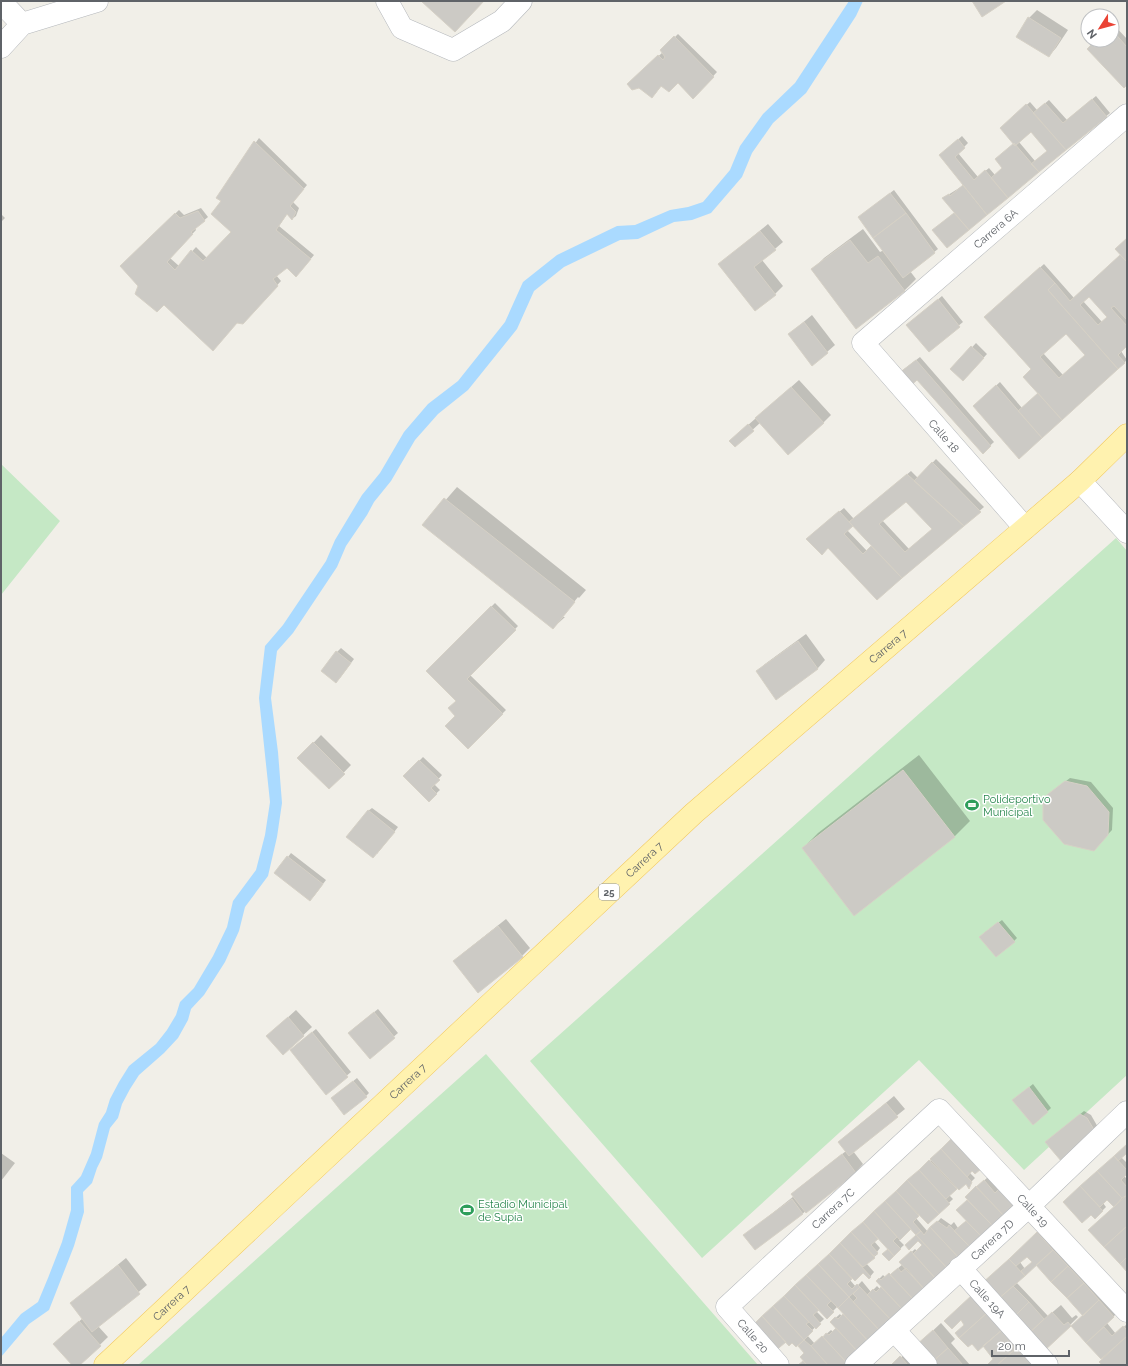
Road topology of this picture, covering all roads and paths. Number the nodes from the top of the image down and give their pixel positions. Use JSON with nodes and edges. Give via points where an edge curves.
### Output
{"nodes":[{"id":1,"x":97,"y":1,"type":"edge"},
{"id":2,"x":387,"y":1,"type":"edge"},
{"id":3,"x":521,"y":1,"type":"edge"},
{"id":4,"x":1,"y":2,"type":"edge"},
{"id":5,"x":22,"y":24,"type":"junction"},
{"id":6,"x":1,"y":47,"type":"edge"},
{"id":7,"x":1127,"y":115,"type":"edge"},
{"id":8,"x":863,"y":342,"type":"joint"},
{"id":9,"x":1127,"y":435,"type":"edge"},
{"id":10,"x":1080,"y":481,"type":"junction"},
{"id":11,"x":1025,"y":528,"type":"junction"},
{"id":12,"x":1127,"y":532,"type":"edge"},
{"id":13,"x":939,"y":1110,"type":"joint"},
{"id":14,"x":1127,"y":1112,"type":"edge"},
{"id":15,"x":1029,"y":1206,"type":"junction"},
{"id":16,"x":960,"y":1268,"type":"junction"},
{"id":17,"x":728,"y":1307,"type":"joint"},
{"id":18,"x":1127,"y":1310,"type":"edge"},
{"id":19,"x":894,"y":1330,"type":"junction"},
{"id":20,"x":105,"y":1365,"type":"edge"},
{"id":21,"x":778,"y":1365,"type":"edge"},
{"id":22,"x":856,"y":1365,"type":"edge"},
{"id":23,"x":926,"y":1365,"type":"edge"},
{"id":24,"x":1047,"y":1365,"type":"edge"}],
"edges":[{"from":1,"to":5,"type":"street"},
{"from":2,"to":3,"type":"street","via":[[402,28],[454,50],[502,21]]},
{"from":4,"to":5,"type":"street"},
{"from":5,"to":6,"type":"street"},
{"from":7,"to":8,"type":"street","name":"Carrera 6A"},
{"from":8,"to":11,"type":"street","name":"Calle 18"},
{"from":9,"to":10,"type":"main road","name":"Carrera 7","number":"25"},
{"from":10,"to":11,"type":"main road","name":"Carrera 7","number":"25"},
{"from":10,"to":12,"type":"street"},
{"from":11,"to":20,"type":"main road","name":"Carrera 7","number":"25","via":[[694,813]]},
{"from":13,"to":15,"type":"street","name":"Calle 19"},
{"from":13,"to":17,"type":"street","name":"Carrera 7C"},
{"from":14,"to":15,"type":"street","name":"Carrera 7D"},
{"from":15,"to":16,"type":"street","name":"Carrera 7D"},
{"from":15,"to":18,"type":"street","name":"Calle 19"},
{"from":16,"to":19,"type":"street","name":"Carrera 7D"},
{"from":16,"to":24,"type":"street","name":"Calle 19A"},
{"from":17,"to":21,"type":"street","name":"Calle 20"},
{"from":19,"to":22,"type":"street","name":"Carrera 7D"},
{"from":19,"to":23,"type":"street"}]}
